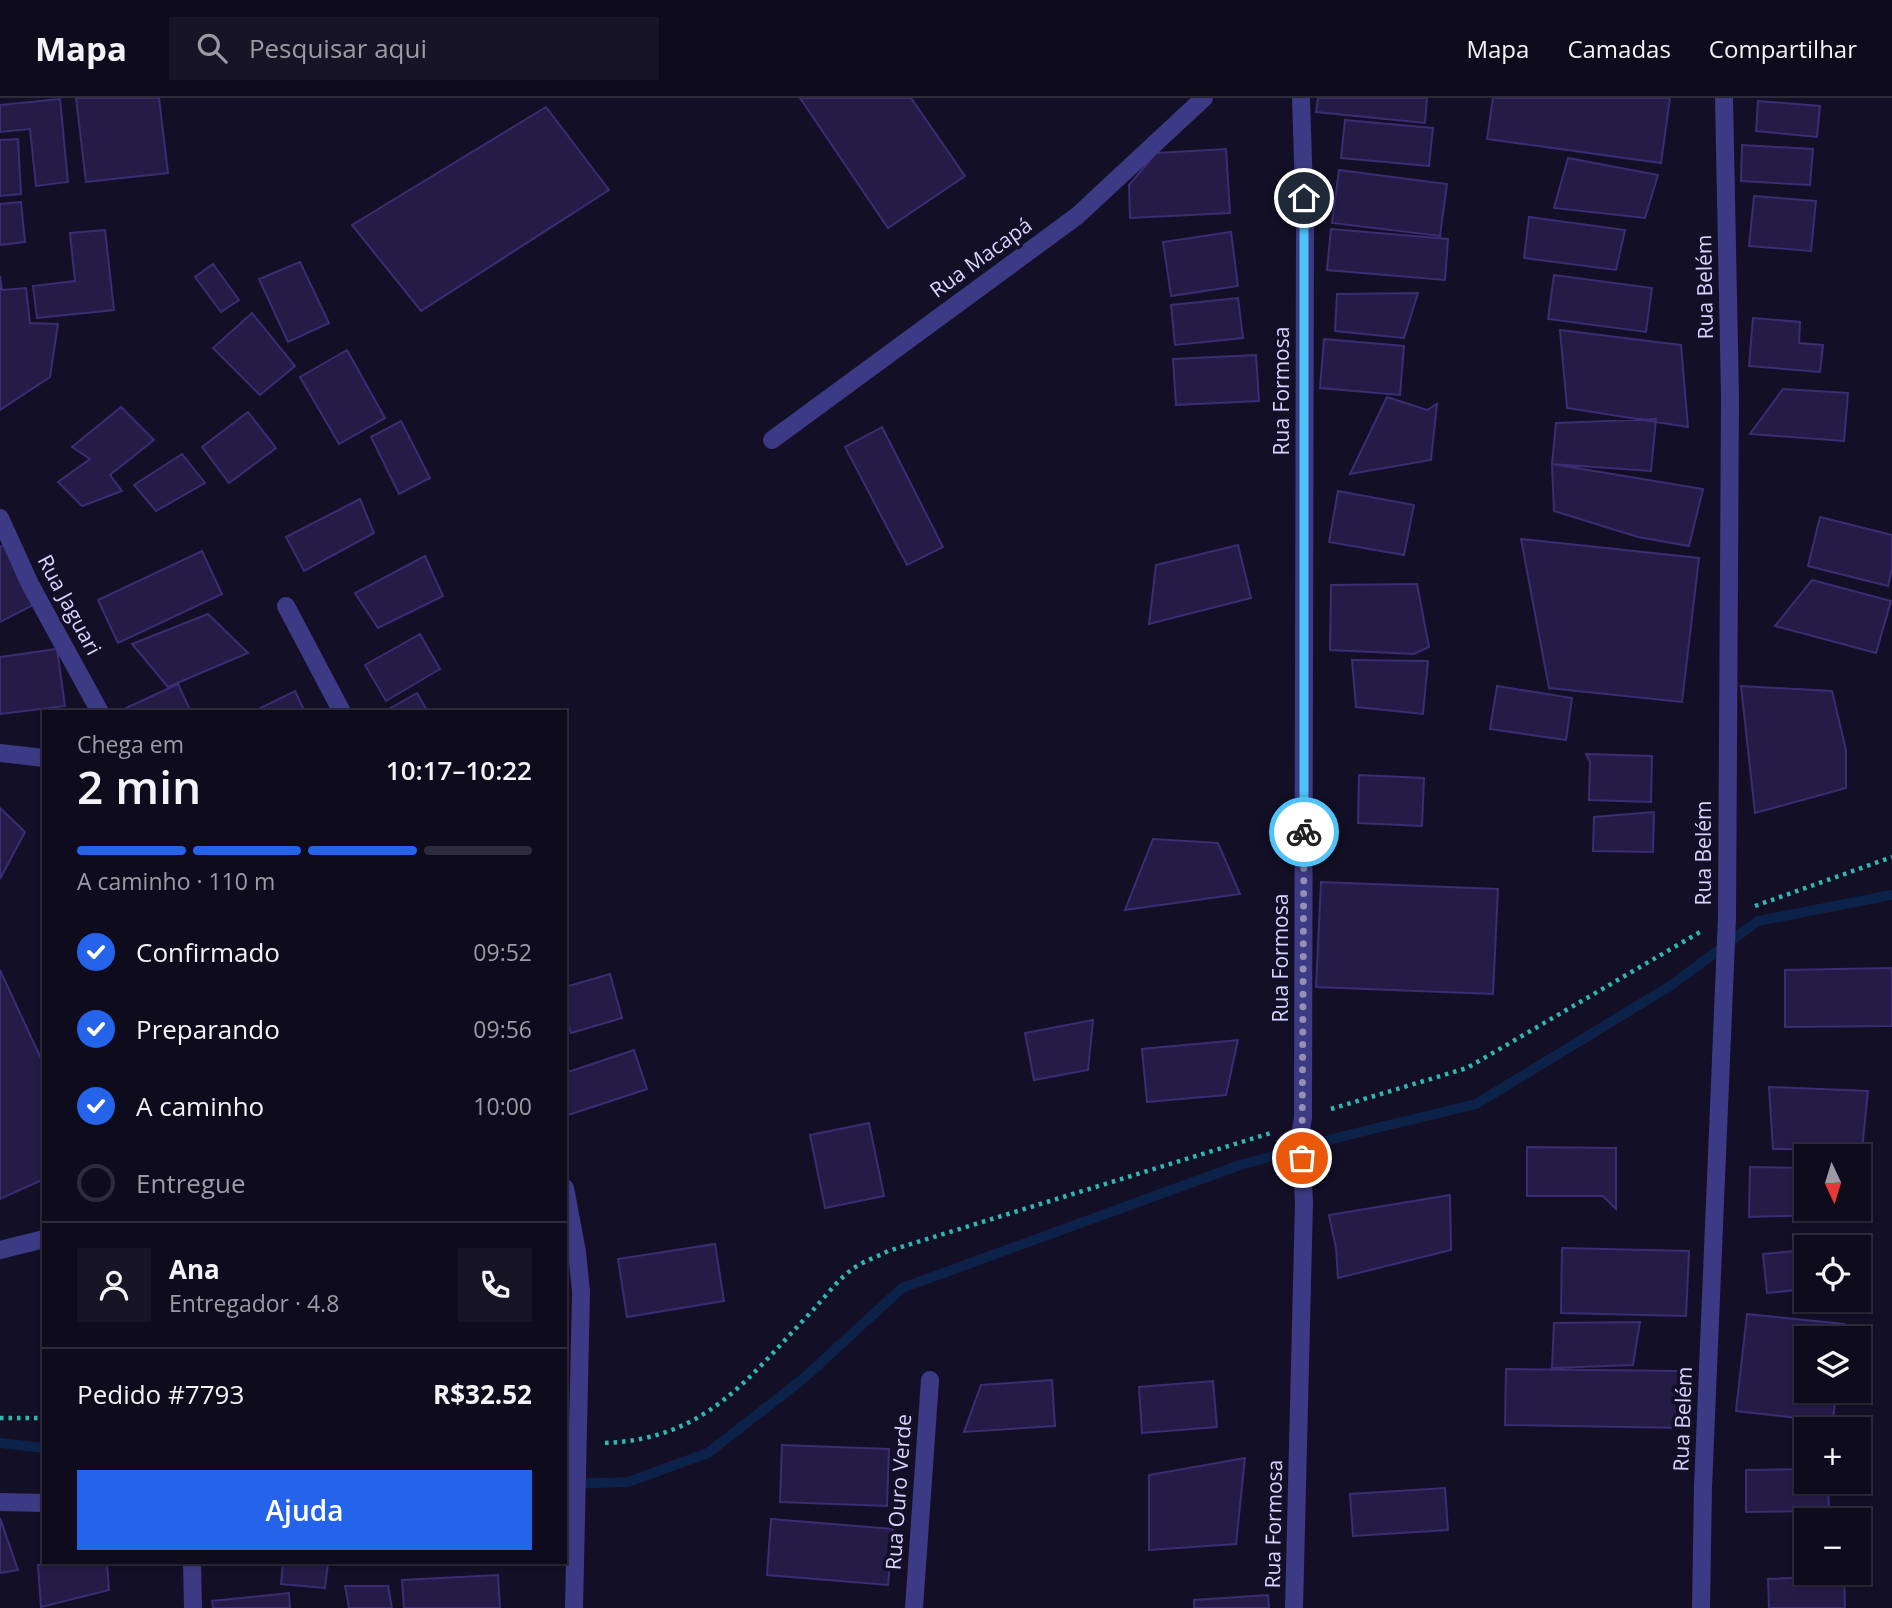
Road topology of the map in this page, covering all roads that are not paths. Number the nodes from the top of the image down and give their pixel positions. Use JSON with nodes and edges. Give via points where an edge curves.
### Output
{"nodes":[{"id":1,"x":1204,"y":98,"type":"edge"},
{"id":2,"x":1301,"y":98,"type":"edge"},
{"id":3,"x":1724,"y":98,"type":"edge"},
{"id":4,"x":772,"y":440,"type":"dead end"},
{"id":5,"x":0,"y":518,"type":"edge"},
{"id":6,"x":286,"y":606,"type":"dead end"},
{"id":7,"x":99,"y":710,"type":"edge"},
{"id":8,"x":341,"y":710,"type":"edge"},
{"id":9,"x":0,"y":752,"type":"edge"},
{"id":10,"x":42,"y":758,"type":"edge"},
{"id":11,"x":567,"y":1199,"type":"edge"},
{"id":12,"x":42,"y":1240,"type":"edge"},
{"id":13,"x":0,"y":1250,"type":"edge"},
{"id":14,"x":930,"y":1380,"type":"dead end"},
{"id":15,"x":0,"y":1502,"type":"edge"},
{"id":16,"x":42,"y":1503,"type":"edge"},
{"id":17,"x":192,"y":1564,"type":"edge"},
{"id":18,"x":568,"y":1566,"type":"edge"},
{"id":19,"x":193,"y":1608,"type":"edge"},
{"id":20,"x":575,"y":1608,"type":"edge"},
{"id":21,"x":914,"y":1608,"type":"edge"},
{"id":22,"x":1294,"y":1608,"type":"edge"},
{"id":23,"x":1700,"y":1608,"type":"edge"}],
"edges":[{"from":1,"to":4,"type":"street","name":"Rua Macapá","via":[[1077,216]]},
{"from":2,"to":22,"type":"street","name":"Rua Formosa","via":[[1305,223],[1304,1202]]},
{"from":3,"to":23,"type":"street","name":"Rua Belém","via":[[1730,397],[1727,916]]},
{"from":5,"to":7,"type":"street","name":"Rua Jaguari","via":[[30,584]]},
{"from":6,"to":8,"type":"street"},
{"from":9,"to":10,"type":"street"},
{"from":11,"to":18,"type":"street","via":[[581,1292],[574,1534]]},
{"from":12,"to":13,"type":"street"},
{"from":14,"to":21,"type":"street","name":"Rua Ouro Verde"},
{"from":15,"to":16,"type":"street"},
{"from":17,"to":19,"type":"street"},
{"from":18,"to":20,"type":"street"}]}
